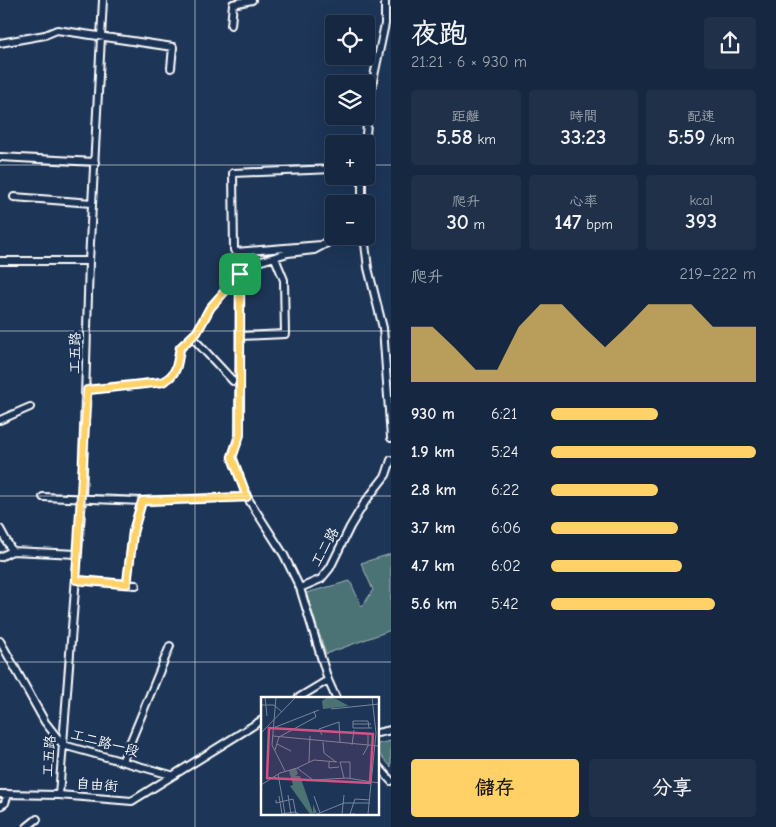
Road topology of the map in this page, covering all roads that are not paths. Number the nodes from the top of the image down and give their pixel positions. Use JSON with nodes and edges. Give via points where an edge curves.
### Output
{"nodes":[{"id":1,"x":103,"y":0,"type":"edge"},
{"id":2,"x":252,"y":0,"type":"edge"},
{"id":3,"x":385,"y":0,"type":"edge"},
{"id":4,"x":231,"y":25,"type":"dead end"},
{"id":5,"x":102,"y":36,"type":"junction"},
{"id":6,"x":0,"y":43,"type":"edge"},
{"id":7,"x":171,"y":68,"type":"dead end"},
{"id":8,"x":366,"y":135,"type":"edge"},
{"id":9,"x":0,"y":157,"type":"edge"},
{"id":10,"x":95,"y":162,"type":"junction"},
{"id":11,"x":325,"y":169,"type":"edge"},
{"id":12,"x":14,"y":197,"type":"dead end"},
{"id":13,"x":92,"y":203,"type":"junction"},
{"id":14,"x":325,"y":243,"type":"edge"},
{"id":15,"x":325,"y":244,"type":"edge"},
{"id":16,"x":365,"y":245,"type":"edge"},
{"id":17,"x":275,"y":258,"type":"junction"},
{"id":18,"x":0,"y":261,"type":"edge"},
{"id":19,"x":89,"y":261,"type":"junction"},
{"id":20,"x":240,"y":274,"type":"junction"},
{"id":21,"x":240,"y":336,"type":"junction"},
{"id":22,"x":192,"y":337,"type":"junction"},
{"id":23,"x":233,"y":381,"type":"dead end"},
{"id":24,"x":87,"y":390,"type":"junction"},
{"id":25,"x":30,"y":407,"type":"dead end"},
{"id":26,"x":0,"y":420,"type":"edge"},
{"id":27,"x":391,"y":438,"type":"edge"},
{"id":28,"x":391,"y":460,"type":"edge"},
{"id":29,"x":42,"y":497,"type":"dead end"},
{"id":30,"x":247,"y":497,"type":"junction"},
{"id":31,"x":82,"y":499,"type":"junction"},
{"id":32,"x":142,"y":501,"type":"junction"},
{"id":33,"x":0,"y":529,"type":"edge"},
{"id":34,"x":12,"y":551,"type":"junction"},
{"id":35,"x":77,"y":554,"type":"junction"},
{"id":36,"x":0,"y":557,"type":"edge"},
{"id":37,"x":76,"y":580,"type":"junction"},
{"id":38,"x":127,"y":584,"type":"junction"},
{"id":39,"x":136,"y":585,"type":"dead end"},
{"id":40,"x":300,"y":588,"type":"junction"},
{"id":41,"x":0,"y":641,"type":"edge"},
{"id":42,"x":170,"y":646,"type":"dead end"},
{"id":43,"x":328,"y":680,"type":"junction"},
{"id":44,"x":300,"y":697,"type":"edge"},
{"id":45,"x":336,"y":697,"type":"edge"},
{"id":46,"x":261,"y":721,"type":"edge"},
{"id":47,"x":391,"y":730,"type":"edge"},
{"id":48,"x":378,"y":733,"type":"edge"},
{"id":49,"x":63,"y":745,"type":"junction"},
{"id":50,"x":123,"y":760,"type":"junction"},
{"id":51,"x":378,"y":766,"type":"edge"},
{"id":52,"x":171,"y":775,"type":"junction"},
{"id":53,"x":391,"y":781,"type":"edge"},
{"id":54,"x":0,"y":794,"type":"edge"},
{"id":55,"x":8,"y":794,"type":"junction"},
{"id":56,"x":59,"y":795,"type":"junction"},
{"id":57,"x":0,"y":806,"type":"edge"},
{"id":58,"x":36,"y":819,"type":"dead end"},
{"id":59,"x":28,"y":827,"type":"edge"}],
"edges":[{"from":1,"to":5,"type":"street","name":"工五路"},
{"from":2,"to":4,"type":"street","via":[[233,4]]},
{"from":3,"to":8,"type":"street","via":[[385,24],[370,95]]},
{"from":5,"to":6,"type":"street","via":[[58,30]]},
{"from":5,"to":7,"type":"street","via":[[173,47]]},
{"from":5,"to":10,"type":"street","name":"工五路"},
{"from":9,"to":10,"type":"street"},
{"from":10,"to":13,"type":"street","name":"工五路"},
{"from":11,"to":14,"type":"street","via":[[233,173],[236,252]]},
{"from":12,"to":13,"type":"street"},
{"from":13,"to":19,"type":"street","name":"工五路"},
{"from":15,"to":17,"type":"street","via":[[314,250]]},
{"from":16,"to":27,"type":"street","via":[[383,328]]},
{"from":17,"to":20,"type":"street","via":[[258,262]]},
{"from":17,"to":21,"type":"street","via":[[284,280],[285,334]]},
{"from":18,"to":19,"type":"street"},
{"from":19,"to":24,"type":"street","name":"工五路"},
{"from":20,"to":21,"type":"street"},
{"from":20,"to":22,"type":"street","via":[[210,308]]},
{"from":21,"to":30,"type":"street","via":[[240,435],[232,457]]},
{"from":22,"to":23,"type":"street"},
{"from":22,"to":24,"type":"street","via":[[180,348],[176,372],[170,378],[162,382]]},
{"from":24,"to":31,"type":"street","name":"工五路"},
{"from":25,"to":26,"type":"street"},
{"from":28,"to":40,"type":"street","name":"工二路","via":[[386,475],[355,519],[330,568],[321,579]]},
{"from":29,"to":31,"type":"street"},
{"from":30,"to":32,"type":"street"},
{"from":30,"to":40,"type":"street","via":[[284,555]]},
{"from":31,"to":32,"type":"street"},
{"from":31,"to":35,"type":"street","name":"工五路"},
{"from":32,"to":38,"type":"street","via":[[133,532]]},
{"from":33,"to":34,"type":"street"},
{"from":34,"to":35,"type":"street"},
{"from":34,"to":36,"type":"street"},
{"from":35,"to":37,"type":"street","name":"工五路"},
{"from":37,"to":38,"type":"street"},
{"from":37,"to":49,"type":"street","name":"工五路"},
{"from":38,"to":39,"type":"street"},
{"from":40,"to":43,"type":"street"},
{"from":41,"to":49,"type":"street","name":"工二路一段","via":[[45,722]]},
{"from":42,"to":50,"type":"street"},
{"from":43,"to":44,"type":"street"},
{"from":43,"to":45,"type":"street"},
{"from":46,"to":52,"type":"street"},
{"from":47,"to":48,"type":"street"},
{"from":49,"to":50,"type":"street","name":"工二路一段"},
{"from":49,"to":56,"type":"street","name":"工五路"},
{"from":50,"to":52,"type":"street","name":"工二路一段"},
{"from":51,"to":53,"type":"street"},
{"from":52,"to":56,"type":"street","name":"自由街","via":[[132,801]]},
{"from":54,"to":55,"type":"street","name":"自由街"},
{"from":55,"to":56,"type":"street","name":"自由街"},
{"from":55,"to":57,"type":"street"},
{"from":58,"to":59,"type":"street"}]}
